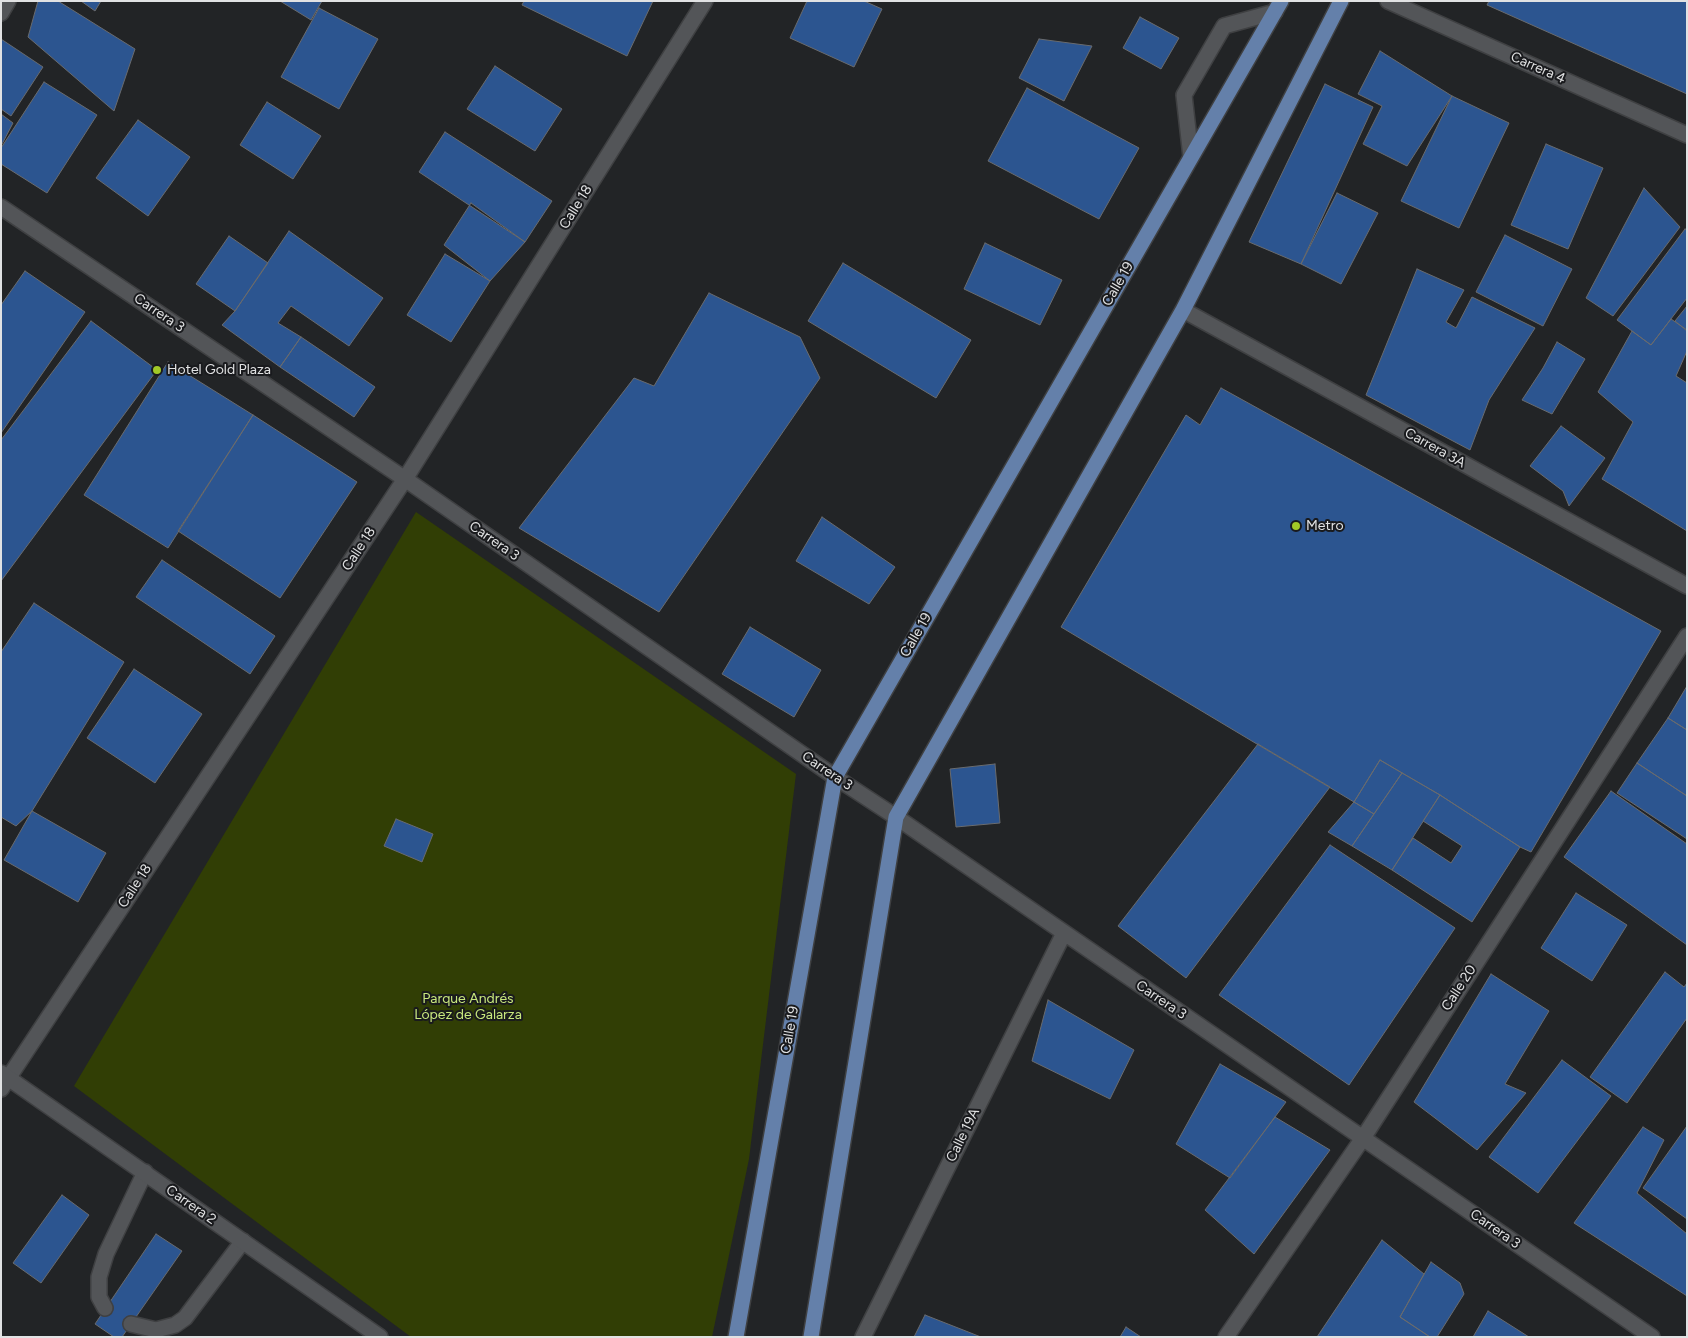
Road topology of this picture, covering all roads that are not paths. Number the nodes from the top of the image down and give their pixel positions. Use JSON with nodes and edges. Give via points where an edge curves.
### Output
{"nodes":[{"id":1,"x":8,"y":1,"type":"edge"},
{"id":2,"x":705,"y":1,"type":"edge"},
{"id":3,"x":1341,"y":1,"type":"edge"},
{"id":4,"x":1388,"y":1,"type":"edge"},
{"id":5,"x":1278,"y":7,"type":"edge"},
{"id":6,"x":1,"y":13,"type":"edge"},
{"id":7,"x":1687,"y":136,"type":"edge"},
{"id":8,"x":1191,"y":157,"type":"junction"},
{"id":9,"x":1,"y":208,"type":"edge"},
{"id":10,"x":1184,"y":310,"type":"junction"},
{"id":11,"x":405,"y":479,"type":"junction"},
{"id":12,"x":1687,"y":586,"type":"edge"},
{"id":13,"x":1687,"y":636,"type":"edge"},
{"id":14,"x":834,"y":777,"type":"junction"},
{"id":15,"x":896,"y":817,"type":"junction"},
{"id":16,"x":1064,"y":933,"type":"junction"},
{"id":17,"x":4,"y":1080,"type":"edge"},
{"id":18,"x":1362,"y":1138,"type":"junction"},
{"id":19,"x":144,"y":1172,"type":"junction"},
{"id":20,"x":243,"y":1241,"type":"junction"},
{"id":21,"x":105,"y":1308,"type":"dead end"},
{"id":22,"x":131,"y":1324,"type":"dead end"},
{"id":23,"x":380,"y":1337,"type":"edge"},
{"id":24,"x":736,"y":1337,"type":"edge"},
{"id":25,"x":811,"y":1337,"type":"edge"},
{"id":26,"x":863,"y":1337,"type":"edge"},
{"id":27,"x":1226,"y":1337,"type":"edge"},
{"id":28,"x":1652,"y":1337,"type":"edge"}],
"edges":[{"from":1,"to":6,"type":"street"},
{"from":2,"to":11,"type":"street","name":"Calle 18"},
{"from":3,"to":10,"type":"main road"},
{"from":4,"to":7,"type":"street","name":"Carrera 4"},
{"from":5,"to":8,"type":"main road","name":"Calle 19"},
{"from":5,"to":8,"type":"street","via":[[1224,26],[1184,96]]},
{"from":8,"to":14,"type":"main road","name":"Calle 19"},
{"from":9,"to":11,"type":"street","name":"Carrera 3"},
{"from":10,"to":12,"type":"street","name":"Carrera 3A"},
{"from":10,"to":15,"type":"main road"},
{"from":11,"to":14,"type":"street","name":"Carrera 3"},
{"from":11,"to":17,"type":"street","name":"Calle 18"},
{"from":13,"to":18,"type":"street","name":"Calle 20"},
{"from":14,"to":15,"type":"street","name":"Carrera 3"},
{"from":14,"to":24,"type":"main road","name":"Calle 19"},
{"from":15,"to":16,"type":"street","name":"Carrera 3"},
{"from":15,"to":25,"type":"main road"},
{"from":16,"to":18,"type":"street","name":"Carrera 3"},
{"from":16,"to":26,"type":"street","name":"Calle 19A"},
{"from":17,"to":19,"type":"street","name":"Carrera 2"},
{"from":18,"to":27,"type":"street","name":"Calle 20"},
{"from":18,"to":28,"type":"street","name":"Carrera 3"},
{"from":19,"to":20,"type":"street","name":"Carrera 2"},
{"from":19,"to":21,"type":"street","via":[[98,1277],[98,1297]]},
{"from":20,"to":22,"type":"street","via":[[185,1318],[175,1325],[156,1330]]},
{"from":20,"to":23,"type":"street","name":"Carrera 2"}]}
